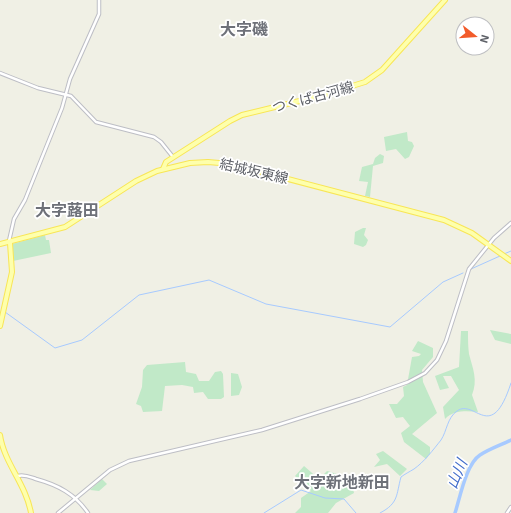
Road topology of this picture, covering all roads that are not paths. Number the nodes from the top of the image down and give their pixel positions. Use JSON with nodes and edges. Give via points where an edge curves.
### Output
{"nodes":[{"id":1,"x":99,"y":0,"type":"edge"},
{"id":2,"x":445,"y":0,"type":"edge"},
{"id":3,"x":0,"y":73,"type":"edge"},
{"id":4,"x":66,"y":94,"type":"junction"},
{"id":5,"x":173,"y":157,"type":"junction"},
{"id":6,"x":163,"y":169,"type":"junction"},
{"id":7,"x":511,"y":223,"type":"edge"},
{"id":8,"x":10,"y":243,"type":"junction"},
{"id":9,"x":0,"y":244,"type":"edge"},
{"id":10,"x":489,"y":244,"type":"junction"},
{"id":11,"x":511,"y":261,"type":"edge"},
{"id":12,"x":0,"y":326,"type":"edge"},
{"id":13,"x":0,"y":435,"type":"edge"},
{"id":14,"x":18,"y":476,"type":"junction"},
{"id":15,"x":76,"y":498,"type":"junction"},
{"id":16,"x":511,"y":507,"type":"edge"},
{"id":17,"x":31,"y":513,"type":"edge"},
{"id":18,"x":58,"y":513,"type":"edge"},
{"id":19,"x":88,"y":513,"type":"edge"},
{"id":20,"x":507,"y":513,"type":"edge"}],
"edges":[{"from":1,"to":4,"type":"street","via":[[99,14]]},
{"from":2,"to":5,"type":"main road","name":"つくば古河線","via":[[382,70],[365,82],[242,115]]},
{"from":3,"to":4,"type":"street","via":[[38,88]]},
{"from":4,"to":5,"type":"street","via":[[96,122],[157,139]]},
{"from":4,"to":8,"type":"street","via":[[32,183],[14,219]]},
{"from":5,"to":6,"type":"main road","name":"つくば古河線","via":[[165,163]]},
{"from":6,"to":8,"type":"main road","name":"結城坂東線","via":[[136,181],[65,227]]},
{"from":6,"to":10,"type":"main road","name":"結城坂東線","via":[[196,162],[231,164],[444,220]]},
{"from":7,"to":10,"type":"street"},
{"from":8,"to":9,"type":"main road","name":"結城坂東線"},
{"from":8,"to":12,"type":"main road","via":[[12,272]]},
{"from":10,"to":11,"type":"main road","name":"結城坂東線"},
{"from":10,"to":15,"type":"street","via":[[469,269],[446,342],[437,360],[425,373],[408,382],[360,399],[262,430],[129,461],[110,470]]},
{"from":13,"to":14,"type":"main road","via":[[7,456]]},
{"from":14,"to":15,"type":"street","via":[[48,482]]},
{"from":14,"to":17,"type":"main road"},
{"from":15,"to":18,"type":"street"},
{"from":15,"to":19,"type":"street"},
{"from":16,"to":20,"type":"street"}]}
